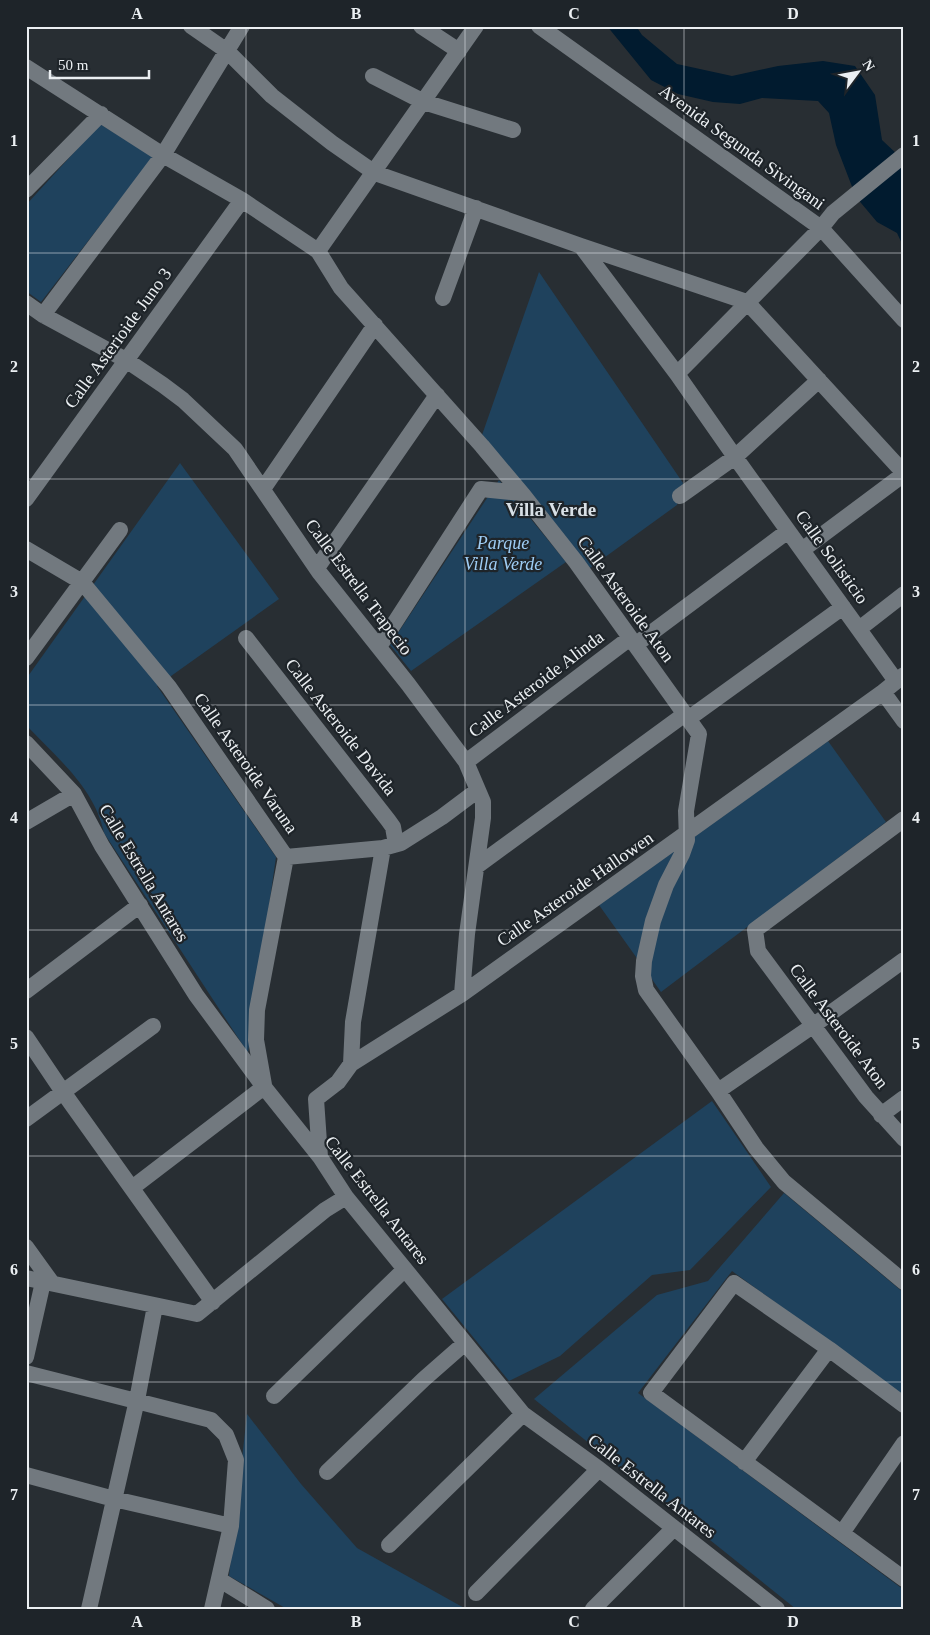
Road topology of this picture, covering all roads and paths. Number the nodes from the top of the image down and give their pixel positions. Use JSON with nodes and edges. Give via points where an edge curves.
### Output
{"nodes":[{"id":1,"x":191,"y":26,"type":"edge"},
{"id":2,"x":242,"y":26,"type":"edge"},
{"id":3,"x":421,"y":26,"type":"edge"},
{"id":4,"x":476,"y":26,"type":"edge"},
{"id":5,"x":539,"y":26,"type":"edge"},
{"id":6,"x":227,"y":51,"type":"junction"},
{"id":7,"x":459,"y":51,"type":"junction"},
{"id":8,"x":26,"y":67,"type":"edge"},
{"id":9,"x":373,"y":76,"type":"dead end"},
{"id":10,"x":424,"y":102,"type":"junction"},
{"id":11,"x":100,"y":114,"type":"junction"},
{"id":12,"x":512,"y":130,"type":"dead end"},
{"id":13,"x":163,"y":155,"type":"junction"},
{"id":14,"x":899,"y":159,"type":"edge"},
{"id":15,"x":375,"y":173,"type":"junction"},
{"id":16,"x":26,"y":190,"type":"edge"},
{"id":17,"x":242,"y":200,"type":"junction"},
{"id":18,"x":476,"y":208,"type":"junction"},
{"id":19,"x":821,"y":228,"type":"junction"},
{"id":20,"x":581,"y":246,"type":"junction"},
{"id":21,"x":318,"y":251,"type":"junction"},
{"id":22,"x":443,"y":298,"type":"dead end"},
{"id":23,"x":746,"y":302,"type":"junction"},
{"id":24,"x":27,"y":304,"type":"edge"},
{"id":25,"x":43,"y":315,"type":"junction"},
{"id":26,"x":904,"y":320,"type":"edge"},
{"id":27,"x":375,"y":325,"type":"junction"},
{"id":28,"x":126,"y":360,"type":"junction"},
{"id":29,"x":677,"y":374,"type":"junction"},
{"id":30,"x":818,"y":380,"type":"junction"},
{"id":31,"x":438,"y":395,"type":"junction"},
{"id":32,"x":734,"y":457,"type":"junction"},
{"id":33,"x":904,"y":473,"type":"edge"},
{"id":34,"x":262,"y":489,"type":"junction"},
{"id":35,"x":521,"y":492,"type":"junction"},
{"id":36,"x":680,"y":496,"type":"dead end"},
{"id":37,"x":26,"y":499,"type":"edge"},
{"id":38,"x":120,"y":530,"type":"dead end"},
{"id":39,"x":788,"y":531,"type":"junction"},
{"id":40,"x":26,"y":549,"type":"edge"},
{"id":41,"x":802,"y":550,"type":"junction"},
{"id":42,"x":317,"y":568,"type":"junction"},
{"id":43,"x":82,"y":582,"type":"junction"},
{"id":44,"x":904,"y":594,"type":"edge"},
{"id":45,"x":843,"y":607,"type":"junction"},
{"id":46,"x":859,"y":629,"type":"junction"},
{"id":47,"x":246,"y":638,"type":"dead end"},
{"id":48,"x":633,"y":641,"type":"junction"},
{"id":49,"x":379,"y":647,"type":"junction"},
{"id":50,"x":26,"y":658,"type":"edge"},
{"id":51,"x":900,"y":678,"type":"edge"},
{"id":52,"x":883,"y":692,"type":"junction"},
{"id":53,"x":686,"y":716,"type":"junction"},
{"id":54,"x":904,"y":720,"type":"edge"},
{"id":55,"x":26,"y":743,"type":"edge"},
{"id":56,"x":466,"y":762,"type":"junction"},
{"id":57,"x":478,"y":790,"type":"junction"},
{"id":58,"x":74,"y":794,"type":"junction"},
{"id":59,"x":904,"y":819,"type":"edge"},
{"id":60,"x":26,"y":822,"type":"edge"},
{"id":61,"x":686,"y":834,"type":"junction"},
{"id":62,"x":389,"y":846,"type":"junction"},
{"id":63,"x":286,"y":857,"type":"junction"},
{"id":64,"x":477,"y":866,"type":"junction"},
{"id":65,"x":140,"y":905,"type":"junction"},
{"id":66,"x":904,"y":960,"type":"edge"},
{"id":67,"x":26,"y":991,"type":"edge"},
{"id":68,"x":462,"y":994,"type":"junction"},
{"id":69,"x":814,"y":1025,"type":"junction"},
{"id":70,"x":153,"y":1026,"type":"dead end"},
{"id":71,"x":26,"y":1037,"type":"edge"},
{"id":72,"x":351,"y":1064,"type":"junction"},
{"id":73,"x":264,"y":1087,"type":"junction"},
{"id":74,"x":718,"y":1091,"type":"junction"},
{"id":75,"x":63,"y":1092,"type":"junction"},
{"id":76,"x":904,"y":1098,"type":"edge"},
{"id":77,"x":881,"y":1115,"type":"junction"},
{"id":78,"x":26,"y":1118,"type":"edge"},
{"id":79,"x":904,"y":1139,"type":"edge"},
{"id":80,"x":320,"y":1157,"type":"junction"},
{"id":81,"x":132,"y":1188,"type":"junction"},
{"id":82,"x":346,"y":1197,"type":"junction"},
{"id":83,"x":26,"y":1248,"type":"edge"},
{"id":84,"x":405,"y":1269,"type":"junction"},
{"id":85,"x":26,"y":1278,"type":"edge"},
{"id":86,"x":48,"y":1282,"type":"junction"},
{"id":87,"x":904,"y":1282,"type":"edge"},
{"id":88,"x":213,"y":1302,"type":"junction"},
{"id":89,"x":155,"y":1306,"type":"junction"},
{"id":90,"x":465,"y":1343,"type":"junction"},
{"id":91,"x":828,"y":1349,"type":"junction"},
{"id":92,"x":26,"y":1357,"type":"edge"},
{"id":93,"x":26,"y":1373,"type":"edge"},
{"id":94,"x":274,"y":1396,"type":"dead end"},
{"id":95,"x":137,"y":1400,"type":"junction"},
{"id":96,"x":904,"y":1405,"type":"edge"},
{"id":97,"x":523,"y":1414,"type":"junction"},
{"id":98,"x":904,"y":1444,"type":"edge"},
{"id":99,"x":744,"y":1462,"type":"junction"},
{"id":100,"x":599,"y":1469,"type":"junction"},
{"id":101,"x":327,"y":1472,"type":"dead end"},
{"id":102,"x":26,"y":1475,"type":"edge"},
{"id":103,"x":114,"y":1499,"type":"junction"},
{"id":104,"x":230,"y":1526,"type":"junction"},
{"id":105,"x":674,"y":1528,"type":"junction"},
{"id":106,"x":842,"y":1533,"type":"junction"},
{"id":107,"x":389,"y":1545,"type":"dead end"},
{"id":108,"x":904,"y":1578,"type":"edge"},
{"id":109,"x":220,"y":1580,"type":"junction"},
{"id":110,"x":476,"y":1593,"type":"dead end"},
{"id":111,"x":89,"y":1609,"type":"edge"},
{"id":112,"x":212,"y":1609,"type":"edge"},
{"id":113,"x":267,"y":1609,"type":"edge"},
{"id":114,"x":593,"y":1609,"type":"edge"},
{"id":115,"x":777,"y":1609,"type":"edge"}],
"edges":[{"from":1,"to":6,"type":"street"},
{"from":2,"to":6,"type":"street"},
{"from":3,"to":7,"type":"street"},
{"from":4,"to":7,"type":"street"},
{"from":5,"to":19,"type":"street","name":"Avenida Segunda Sivingani"},
{"from":6,"to":13,"type":"street"},
{"from":6,"to":15,"type":"street","via":[[272,96]]},
{"from":7,"to":10,"type":"street"},
{"from":8,"to":11,"type":"street"},
{"from":9,"to":10,"type":"street"},
{"from":10,"to":12,"type":"street"},
{"from":10,"to":15,"type":"street"},
{"from":11,"to":13,"type":"street"},
{"from":11,"to":16,"type":"street"},
{"from":13,"to":17,"type":"street"},
{"from":13,"to":25,"type":"street"},
{"from":14,"to":19,"type":"street","via":[[834,213]]},
{"from":15,"to":18,"type":"street"},
{"from":15,"to":21,"type":"street"},
{"from":17,"to":21,"type":"street"},
{"from":17,"to":28,"type":"street","name":"Calle Asterioide Juno 3"},
{"from":18,"to":20,"type":"street"},
{"from":18,"to":22,"type":"street"},
{"from":19,"to":23,"type":"street"},
{"from":19,"to":26,"type":"street","name":"Avenida Segunda Sivingani"},
{"from":20,"to":23,"type":"street"},
{"from":20,"to":29,"type":"street","name":"Calle Solisticio"},
{"from":21,"to":27,"type":"street","name":"Calle Asteroide Aton","via":[[341,288]]},
{"from":23,"to":29,"type":"street"},
{"from":23,"to":30,"type":"street"},
{"from":24,"to":25,"type":"street","name":"Calle Estrella Trapecio"},
{"from":25,"to":28,"type":"street","name":"Calle Estrella Trapecio"},
{"from":27,"to":31,"type":"street","name":"Calle Asteroide Aton"},
{"from":27,"to":34,"type":"street"},
{"from":28,"to":34,"type":"street","name":"Calle Estrella Trapecio","via":[[183,400],[235,449]]},
{"from":28,"to":37,"type":"street","name":"Calle Asterioide Juno 3"},
{"from":29,"to":32,"type":"street","name":"Calle Solisticio"},
{"from":30,"to":32,"type":"street"},
{"from":30,"to":33,"type":"street"},
{"from":31,"to":35,"type":"street","name":"Calle Asteroide Aton"},
{"from":31,"to":42,"type":"street"},
{"from":32,"to":36,"type":"street"},
{"from":32,"to":39,"type":"street","name":"Calle Solisticio"},
{"from":33,"to":41,"type":"street"},
{"from":34,"to":42,"type":"street","name":"Calle Estrella Trapecio"},
{"from":35,"to":48,"type":"street","name":"Calle Asteroide Aton"},
{"from":35,"to":49,"type":"street","via":[[481,488]]},
{"from":38,"to":43,"type":"street"},
{"from":39,"to":41,"type":"street","name":"Calle Solisticio"},
{"from":39,"to":48,"type":"street","name":"Calle Asteroide Alinda"},
{"from":40,"to":43,"type":"street","name":"Calle Asteroide Varuna"},
{"from":41,"to":45,"type":"street","name":"Calle Solisticio"},
{"from":42,"to":49,"type":"street","name":"Calle Estrella Trapecio"},
{"from":43,"to":50,"type":"street"},
{"from":43,"to":63,"type":"street","name":"Calle Asteroide Varuna","via":[[169,687]]},
{"from":44,"to":46,"type":"street"},
{"from":45,"to":46,"type":"street","name":"Calle Solisticio"},
{"from":45,"to":53,"type":"street"},
{"from":46,"to":51,"type":"street","name":"Calle Solisticio"},
{"from":47,"to":62,"type":"street","name":"Calle Asteroide Davida","via":[[393,827]]},
{"from":48,"to":53,"type":"street","name":"Calle Asteroide Aton"},
{"from":48,"to":56,"type":"street","name":"Calle Asteroide Alinda"},
{"from":49,"to":56,"type":"street","name":"Calle Estrella Trapecio"},
{"from":51,"to":52,"type":"street","name":"Calle Asteroide Hallowen"},
{"from":52,"to":54,"type":"street"},
{"from":52,"to":61,"type":"street","name":"Calle Asteroide Hallowen"},
{"from":53,"to":61,"type":"street","name":"Calle Asteroide Aton","via":[[699,734],[686,811]]},
{"from":53,"to":64,"type":"street"},
{"from":55,"to":58,"type":"street","name":"Calle Estrella Antares"},
{"from":56,"to":57,"type":"street","name":"Calle Estrella Trapecio"},
{"from":57,"to":62,"type":"street","via":[[442,817]]},
{"from":57,"to":64,"type":"street","name":"Calle Estrella Trapecio","via":[[483,802],[483,818]]},
{"from":58,"to":60,"type":"street"},
{"from":58,"to":65,"type":"street","name":"Calle Estrella Antares","via":[[102,846]]},
{"from":59,"to":69,"type":"street","name":"Calle Asteroide Aton","via":[[755,930],[758,951]]},
{"from":61,"to":68,"type":"street","name":"Calle Asteroide Hallowen"},
{"from":61,"to":74,"type":"street","name":"Calle Asteroide Aton","via":[[682,854],[653,921],[643,976],[646,990]]},
{"from":62,"to":63,"type":"street"},
{"from":62,"to":72,"type":"street","name":"Calle Asteroide Davida","via":[[353,1022]]},
{"from":63,"to":73,"type":"street","name":"Calle Asteroide Varuna","via":[[257,1010],[256,1040]]},
{"from":64,"to":68,"type":"street","name":"Calle Estrella Trapecio"},
{"from":65,"to":67,"type":"street"},
{"from":65,"to":73,"type":"street","name":"Calle Estrella Antares","via":[[196,995]]},
{"from":66,"to":69,"type":"street"},
{"from":68,"to":72,"type":"street","name":"Calle Asteroide Hallowen"},
{"from":69,"to":74,"type":"street"},
{"from":69,"to":77,"type":"street","name":"Calle Asteroide Aton"},
{"from":70,"to":75,"type":"street"},
{"from":71,"to":75,"type":"street"},
{"from":72,"to":80,"type":"street","name":"Calle Asteroide Hallowen","via":[[338,1082],[316,1099]]},
{"from":73,"to":80,"type":"street","name":"Calle Estrella Antares"},
{"from":73,"to":81,"type":"street"},
{"from":74,"to":87,"type":"street","name":"Calle Asteroide Aton","via":[[756,1148],[784,1182]]},
{"from":75,"to":78,"type":"street"},
{"from":75,"to":81,"type":"street"},
{"from":76,"to":77,"type":"street"},
{"from":77,"to":79,"type":"street","name":"Calle Asteroide Aton"},
{"from":80,"to":82,"type":"street","name":"Calle Estrella Antares"},
{"from":81,"to":88,"type":"street"},
{"from":82,"to":84,"type":"street","name":"Calle Estrella Antares"},
{"from":82,"to":88,"type":"street","via":[[325,1210]]},
{"from":83,"to":86,"type":"street"},
{"from":84,"to":90,"type":"street","name":"Calle Estrella Antares"},
{"from":84,"to":94,"type":"street"},
{"from":85,"to":86,"type":"street"},
{"from":86,"to":89,"type":"street"},
{"from":86,"to":92,"type":"street"},
{"from":88,"to":89,"type":"street","via":[[197,1314]]},
{"from":89,"to":95,"type":"street"},
{"from":90,"to":97,"type":"street","name":"Calle Estrella Antares"},
{"from":90,"to":101,"type":"street"},
{"from":91,"to":96,"type":"street"},
{"from":91,"to":99,"type":"street"},
{"from":91,"to":99,"type":"street","via":[[734,1283],[651,1393]]},
{"from":93,"to":95,"type":"street"},
{"from":95,"to":103,"type":"street"},
{"from":95,"to":104,"type":"street","via":[[211,1420],[226,1435],[236,1460]]},
{"from":97,"to":100,"type":"street","name":"Calle Estrella Antares"},
{"from":97,"to":107,"type":"street"},
{"from":98,"to":106,"type":"street"},
{"from":99,"to":106,"type":"street"},
{"from":100,"to":105,"type":"street","name":"Calle Estrella Antares"},
{"from":100,"to":110,"type":"street"},
{"from":102,"to":103,"type":"street"},
{"from":103,"to":104,"type":"street"},
{"from":103,"to":111,"type":"street"},
{"from":104,"to":109,"type":"street"},
{"from":105,"to":114,"type":"street"},
{"from":105,"to":115,"type":"street","name":"Calle Estrella Antares"},
{"from":106,"to":108,"type":"street"},
{"from":109,"to":112,"type":"street"},
{"from":109,"to":113,"type":"street"}]}
